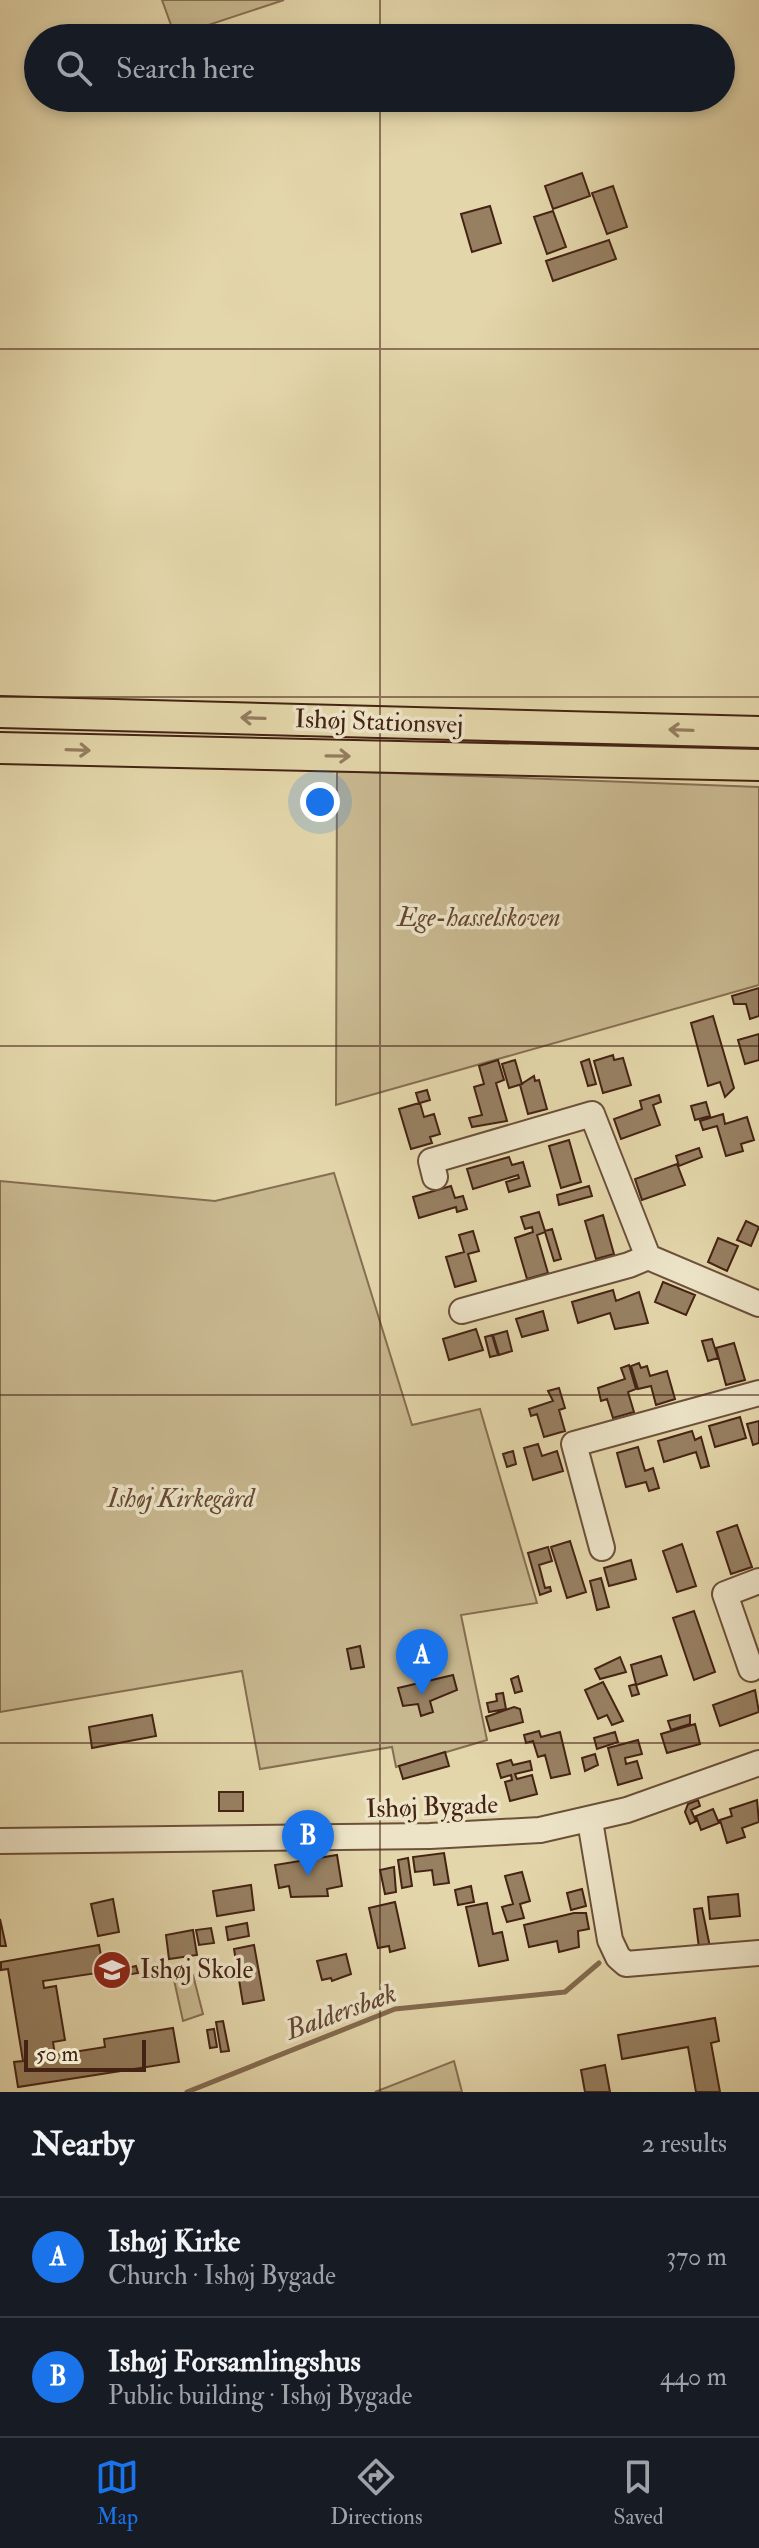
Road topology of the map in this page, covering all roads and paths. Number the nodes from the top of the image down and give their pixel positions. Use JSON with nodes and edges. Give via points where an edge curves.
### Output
{"nodes":[{"id":1,"x":0,"y":712,"type":"edge"},
{"id":2,"x":759,"y":732,"type":"edge"},
{"id":3,"x":0,"y":748,"type":"edge"},
{"id":4,"x":759,"y":765,"type":"edge"},
{"id":5,"x":435,"y":1177,"type":"dead end"},
{"id":6,"x":648,"y":1257,"type":"junction"},
{"id":7,"x":759,"y":1304,"type":"edge"},
{"id":8,"x":462,"y":1311,"type":"dead end"},
{"id":9,"x":759,"y":1393,"type":"edge"},
{"id":10,"x":602,"y":1548,"type":"dead end"},
{"id":11,"x":759,"y":1581,"type":"edge"},
{"id":12,"x":751,"y":1669,"type":"dead end"},
{"id":13,"x":759,"y":1763,"type":"edge"},
{"id":14,"x":590,"y":1821,"type":"junction"},
{"id":15,"x":0,"y":1841,"type":"edge"},
{"id":16,"x":759,"y":1953,"type":"edge"}],
"edges":[{"from":2,"to":1,"type":"main road","name":"Ishøj Stationsvej","one_way":true},
{"from":3,"to":4,"type":"main road","name":"Ishøj Stationsvej","one_way":true},
{"from":5,"to":6,"type":"street","via":[[431,1161],[592,1114]]},
{"from":6,"to":7,"type":"street"},
{"from":6,"to":8,"type":"street"},
{"from":9,"to":10,"type":"street","via":[[574,1444]]},
{"from":11,"to":12,"type":"street","via":[[725,1594]]},
{"from":13,"to":14,"type":"street","name":"Ishøj Bygade"},
{"from":14,"to":15,"type":"street","name":"Ishøj Bygade","via":[[485,1835]]},
{"from":14,"to":16,"type":"street","via":[[610,1940],[626,1964]]}]}
